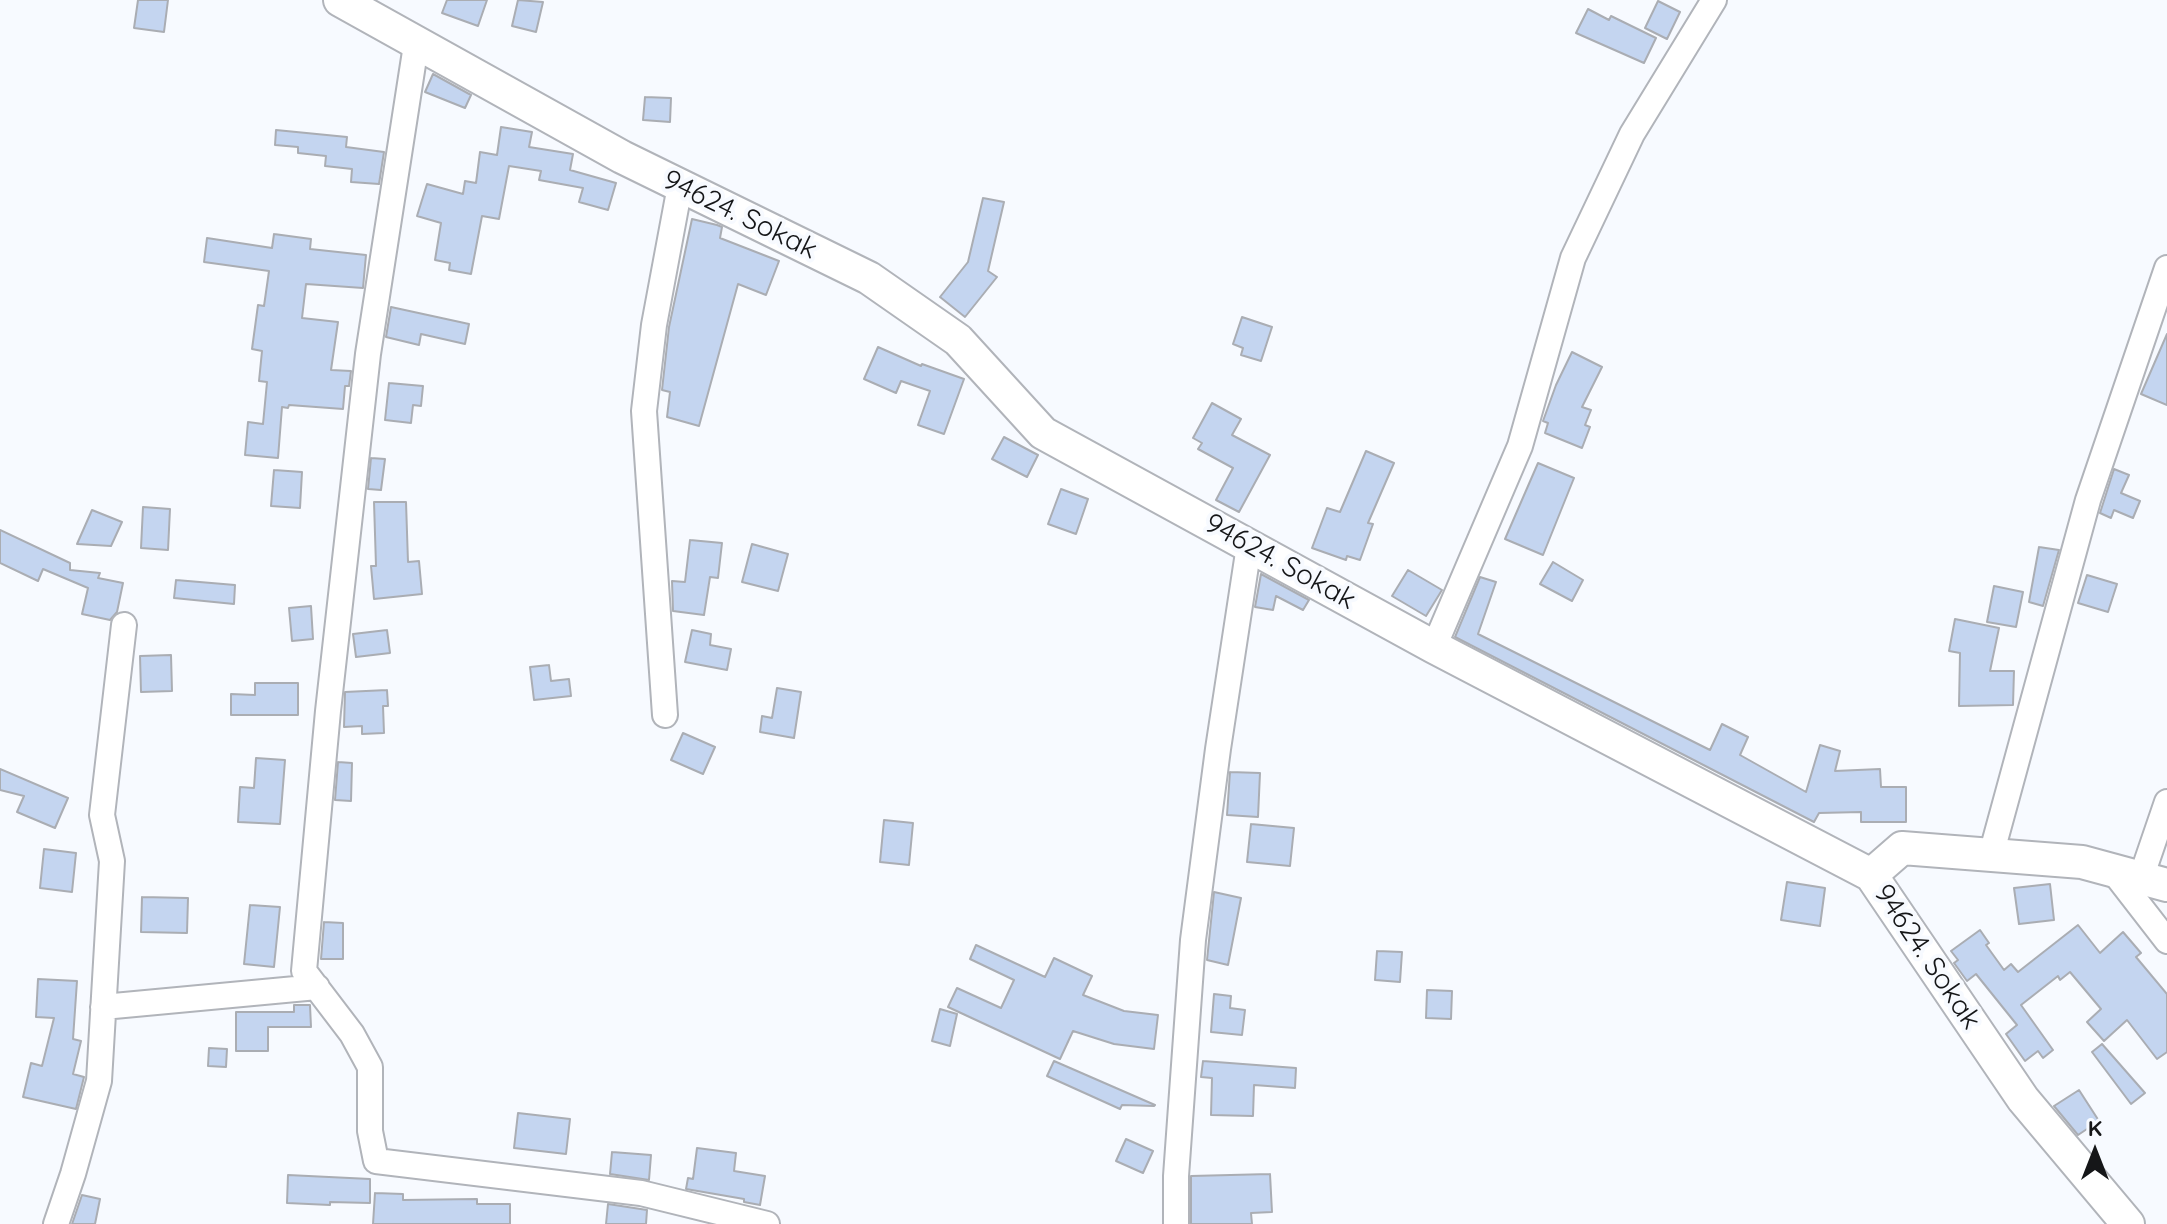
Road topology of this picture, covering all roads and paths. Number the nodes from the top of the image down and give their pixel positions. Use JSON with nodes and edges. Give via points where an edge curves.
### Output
{"nodes":[{"id":1,"x":340,"y":0,"type":"edge"},
{"id":2,"x":1714,"y":0,"type":"edge"},
{"id":3,"x":416,"y":45,"type":"junction"},
{"id":4,"x":680,"y":186,"type":"junction"},
{"id":5,"x":2167,"y":268,"type":"edge"},
{"id":6,"x":1249,"y":546,"type":"junction"},
{"id":7,"x":124,"y":625,"type":"dead end"},
{"id":8,"x":1434,"y":647,"type":"junction"},
{"id":9,"x":665,"y":715,"type":"dead end"},
{"id":10,"x":2167,"y":802,"type":"edge"},
{"id":11,"x":1991,"y":855,"type":"junction"},
{"id":12,"x":1871,"y":875,"type":"junction"},
{"id":13,"x":2140,"y":878,"type":"edge"},
{"id":14,"x":2167,"y":941,"type":"edge"},
{"id":15,"x":317,"y":987,"type":"junction"},
{"id":16,"x":103,"y":1007,"type":"junction"},
{"id":17,"x":56,"y":1224,"type":"edge"},
{"id":18,"x":767,"y":1224,"type":"edge"},
{"id":19,"x":1176,"y":1224,"type":"edge"},
{"id":20,"x":2128,"y":1224,"type":"edge"}],
"edges":[{"from":1,"to":3,"type":"street","name":"94624. Sokak"},
{"from":2,"to":8,"type":"street","via":[[1632,134],[1573,258],[1520,446]]},
{"from":3,"to":4,"type":"street","name":"94624. Sokak"},
{"from":3,"to":15,"type":"street","via":[[368,354],[328,711],[304,971]]},
{"from":4,"to":6,"type":"street","name":"94624. Sokak","via":[[869,278],[958,340],[1043,433]]},
{"from":4,"to":9,"type":"street","via":[[644,411]]},
{"from":5,"to":11,"type":"street","via":[[2088,500]]},
{"from":6,"to":8,"type":"street","name":"94624. Sokak"},
{"from":6,"to":19,"type":"street","via":[[1193,940]]},
{"from":7,"to":16,"type":"street","via":[[102,815],[112,861]]},
{"from":8,"to":12,"type":"street","name":"94624. Sokak"},
{"from":10,"to":13,"type":"street"},
{"from":11,"to":12,"type":"street","via":[[1902,848]]},
{"from":11,"to":13,"type":"street","via":[[2082,862]]},
{"from":12,"to":20,"type":"street","name":"94624. Sokak","via":[[2023,1099]]},
{"from":13,"to":14,"type":"street"},
{"from":15,"to":16,"type":"street"},
{"from":15,"to":18,"type":"street","via":[[370,1067],[370,1131],[376,1161],[641,1193]]},
{"from":16,"to":17,"type":"street","via":[[99,1081]]}]}
